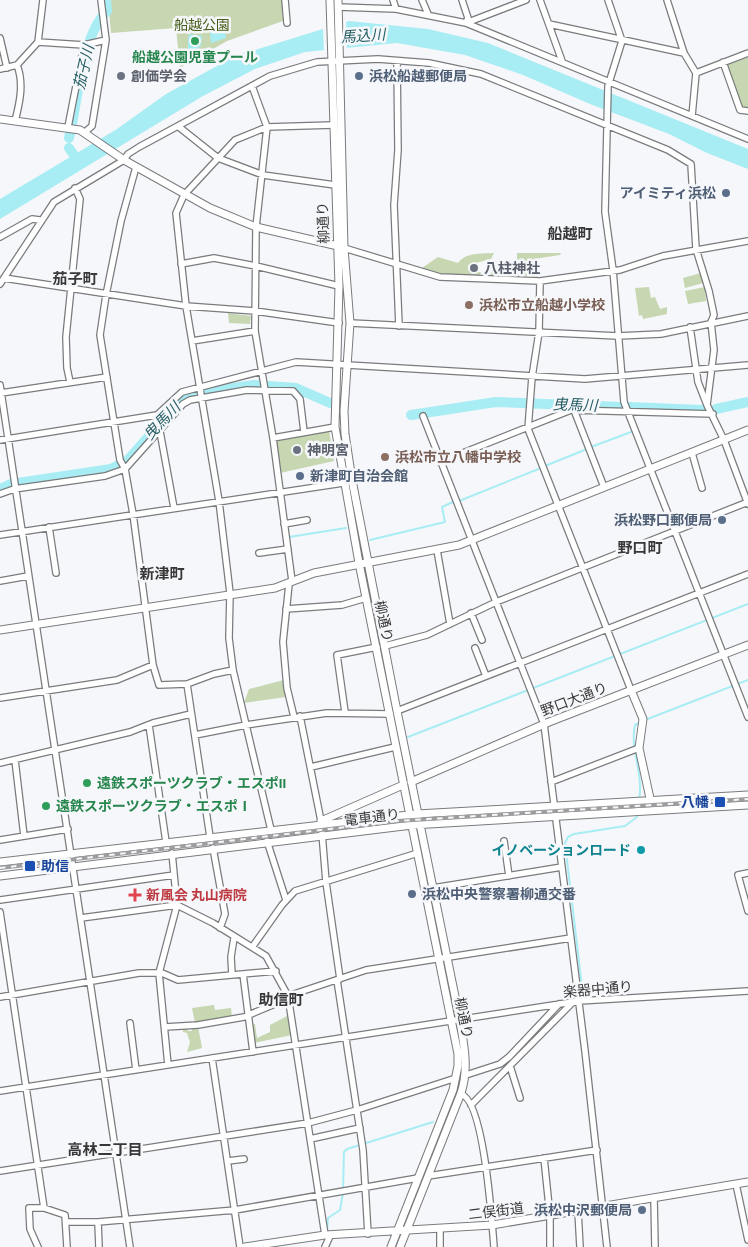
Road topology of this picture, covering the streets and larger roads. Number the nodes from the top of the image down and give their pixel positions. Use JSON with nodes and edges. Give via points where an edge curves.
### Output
{"nodes":[{"id":1,"x":43,"y":0,"type":"edge"},
{"id":2,"x":101,"y":0,"type":"edge"},
{"id":3,"x":285,"y":0,"type":"edge"},
{"id":4,"x":330,"y":0,"type":"edge"},
{"id":5,"x":393,"y":0,"type":"edge"},
{"id":6,"x":422,"y":0,"type":"edge"},
{"id":7,"x":462,"y":0,"type":"edge"},
{"id":8,"x":502,"y":0,"type":"edge"},
{"id":9,"x":526,"y":0,"type":"edge"},
{"id":10,"x":540,"y":0,"type":"edge"},
{"id":11,"x":608,"y":0,"type":"edge"},
{"id":12,"x":667,"y":0,"type":"edge"},
{"id":13,"x":338,"y":6,"type":"edge"},
{"id":14,"x":505,"y":8,"type":"junction"},
{"id":15,"x":396,"y":9,"type":"junction"},
{"id":16,"x":428,"y":14,"type":"junction"},
{"id":17,"x":287,"y":23,"type":"dead end"},
{"id":18,"x":466,"y":23,"type":"junction"},
{"id":19,"x":549,"y":24,"type":"junction"},
{"id":20,"x":0,"y":38,"type":"edge"},
{"id":21,"x":106,"y":40,"type":"junction"},
{"id":22,"x":622,"y":41,"type":"junction"},
{"id":23,"x":38,"y":42,"type":"junction"},
{"id":24,"x":87,"y":44,"type":"junction"},
{"id":25,"x":684,"y":53,"type":"junction"},
{"id":26,"x":748,"y":53,"type":"edge"},
{"id":27,"x":340,"y":56,"type":"junction"},
{"id":28,"x":331,"y":58,"type":"junction"},
{"id":29,"x":397,"y":61,"type":"junction"},
{"id":30,"x":562,"y":61,"type":"junction"},
{"id":31,"x":724,"y":62,"type":"junction"},
{"id":32,"x":17,"y":65,"type":"junction"},
{"id":33,"x":3,"y":68,"type":"edge"},
{"id":34,"x":696,"y":73,"type":"junction"},
{"id":35,"x":609,"y":84,"type":"junction"},
{"id":36,"x":252,"y":86,"type":"junction"},
{"id":37,"x":748,"y":112,"type":"edge"},
{"id":38,"x":692,"y":116,"type":"junction"},
{"id":39,"x":0,"y":119,"type":"edge"},
{"id":40,"x":15,"y":121,"type":"junction"},
{"id":41,"x":608,"y":123,"type":"junction"},
{"id":42,"x":333,"y":125,"type":"junction"},
{"id":43,"x":68,"y":127,"type":"junction"},
{"id":44,"x":179,"y":127,"type":"junction"},
{"id":45,"x":267,"y":127,"type":"junction"},
{"id":46,"x":86,"y":133,"type":"junction"},
{"id":47,"x":748,"y":139,"type":"edge"},
{"id":48,"x":218,"y":158,"type":"junction"},
{"id":49,"x":122,"y":159,"type":"junction"},
{"id":50,"x":136,"y":167,"type":"junction"},
{"id":51,"x":263,"y":175,"type":"junction"},
{"id":52,"x":335,"y":185,"type":"junction"},
{"id":53,"x":75,"y":188,"type":"junction"},
{"id":54,"x":184,"y":194,"type":"junction"},
{"id":55,"x":40,"y":220,"type":"junction"},
{"id":56,"x":256,"y":228,"type":"junction"},
{"id":57,"x":0,"y":237,"type":"edge"},
{"id":58,"x":748,"y":241,"type":"edge"},
{"id":59,"x":336,"y":245,"type":"junction"},
{"id":60,"x":344,"y":248,"type":"junction"},
{"id":61,"x":696,"y":249,"type":"junction"},
{"id":62,"x":181,"y":264,"type":"junction"},
{"id":63,"x":397,"y":265,"type":"junction"},
{"id":64,"x":256,"y":266,"type":"junction"},
{"id":65,"x":613,"y":270,"type":"junction"},
{"id":66,"x":2,"y":281,"type":"edge"},
{"id":67,"x":540,"y":281,"type":"junction"},
{"id":68,"x":339,"y":286,"type":"junction"},
{"id":69,"x":72,"y":289,"type":"junction"},
{"id":70,"x":106,"y":295,"type":"junction"},
{"id":71,"x":186,"y":306,"type":"junction"},
{"id":72,"x":255,"y":310,"type":"junction"},
{"id":73,"x":748,"y":316,"type":"edge"},
{"id":74,"x":710,"y":322,"type":"junction"},
{"id":75,"x":338,"y":323,"type":"junction"},
{"id":76,"x":350,"y":323,"type":"junction"},
{"id":77,"x":399,"y":326,"type":"junction"},
{"id":78,"x":690,"y":327,"type":"junction"},
{"id":79,"x":254,"y":331,"type":"junction"},
{"id":80,"x":539,"y":332,"type":"junction"},
{"id":81,"x":618,"y":336,"type":"junction"},
{"id":82,"x":192,"y":341,"type":"junction"},
{"id":83,"x":337,"y":365,"type":"junction"},
{"id":84,"x":748,"y":365,"type":"edge"},
{"id":85,"x":347,"y":366,"type":"junction"},
{"id":86,"x":712,"y":367,"type":"junction"},
{"id":87,"x":696,"y":369,"type":"junction"},
{"id":88,"x":262,"y":373,"type":"junction"},
{"id":89,"x":620,"y":376,"type":"junction"},
{"id":90,"x":107,"y":377,"type":"junction"},
{"id":91,"x":532,"y":377,"type":"junction"},
{"id":92,"x":70,"y":382,"type":"junction"},
{"id":93,"x":0,"y":385,"type":"edge"},
{"id":94,"x":264,"y":387,"type":"junction"},
{"id":95,"x":202,"y":391,"type":"junction"},
{"id":96,"x":1,"y":393,"type":"edge"},
{"id":97,"x":707,"y":405,"type":"junction"},
{"id":98,"x":574,"y":410,"type":"junction"},
{"id":99,"x":627,"y":412,"type":"junction"},
{"id":100,"x":713,"y":414,"type":"junction"},
{"id":101,"x":423,"y":416,"type":"dead end"},
{"id":102,"x":158,"y":417,"type":"junction"},
{"id":103,"x":114,"y":424,"type":"junction"},
{"id":104,"x":335,"y":427,"type":"junction"},
{"id":105,"x":529,"y":427,"type":"junction"},
{"id":106,"x":160,"y":429,"type":"junction"},
{"id":107,"x":748,"y":430,"type":"edge"},
{"id":108,"x":304,"y":432,"type":"junction"},
{"id":109,"x":273,"y":438,"type":"junction"},
{"id":110,"x":3,"y":440,"type":"edge"},
{"id":111,"x":724,"y":440,"type":"junction"},
{"id":112,"x":692,"y":453,"type":"junction"},
{"id":113,"x":440,"y":462,"type":"junction"},
{"id":114,"x":124,"y":468,"type":"junction"},
{"id":115,"x":649,"y":470,"type":"junction"},
{"id":116,"x":343,"y":483,"type":"junction"},
{"id":117,"x":14,"y":486,"type":"junction"},
{"id":118,"x":604,"y":488,"type":"junction"},
{"id":119,"x":702,"y":488,"type":"dead end"},
{"id":120,"x":280,"y":492,"type":"junction"},
{"id":121,"x":0,"y":494,"type":"edge"},
{"id":122,"x":219,"y":501,"type":"junction"},
{"id":123,"x":748,"y":503,"type":"edge"},
{"id":124,"x":558,"y":506,"type":"junction"},
{"id":125,"x":174,"y":508,"type":"junction"},
{"id":126,"x":133,"y":514,"type":"junction"},
{"id":127,"x":307,"y":520,"type":"dead end"},
{"id":128,"x":284,"y":524,"type":"junction"},
{"id":129,"x":49,"y":527,"type":"junction"},
{"id":130,"x":21,"y":532,"type":"junction"},
{"id":131,"x":674,"y":532,"type":"junction"},
{"id":132,"x":0,"y":535,"type":"edge"},
{"id":133,"x":471,"y":540,"type":"junction"},
{"id":134,"x":288,"y":548,"type":"junction"},
{"id":135,"x":437,"y":550,"type":"junction"},
{"id":136,"x":259,"y":553,"type":"dead end"},
{"id":137,"x":368,"y":562,"type":"junction"},
{"id":138,"x":359,"y":563,"type":"junction"},
{"id":139,"x":582,"y":567,"type":"junction"},
{"id":140,"x":56,"y":573,"type":"dead end"},
{"id":141,"x":748,"y":574,"type":"edge"},
{"id":142,"x":28,"y":576,"type":"junction"},
{"id":143,"x":0,"y":581,"type":"edge"},
{"id":144,"x":290,"y":583,"type":"junction"},
{"id":145,"x":230,"y":594,"type":"junction"},
{"id":146,"x":698,"y":594,"type":"junction"},
{"id":147,"x":366,"y":598,"type":"junction"},
{"id":148,"x":496,"y":602,"type":"junction"},
{"id":149,"x":147,"y":607,"type":"junction"},
{"id":150,"x":286,"y":609,"type":"junction"},
{"id":151,"x":471,"y":613,"type":"junction"},
{"id":152,"x":35,"y":624,"type":"junction"},
{"id":153,"x":450,"y":624,"type":"junction"},
{"id":154,"x":607,"y":628,"type":"junction"},
{"id":155,"x":0,"y":630,"type":"edge"},
{"id":156,"x":482,"y":640,"type":"dead end"},
{"id":157,"x":748,"y":645,"type":"edge"},
{"id":158,"x":385,"y":646,"type":"junction"},
{"id":159,"x":377,"y":648,"type":"junction"},
{"id":160,"x":475,"y":648,"type":"dead end"},
{"id":161,"x":722,"y":655,"type":"junction"},
{"id":162,"x":520,"y":663,"type":"junction"},
{"id":163,"x":153,"y":665,"type":"junction"},
{"id":164,"x":233,"y":670,"type":"junction"},
{"id":165,"x":486,"y":676,"type":"junction"},
{"id":166,"x":187,"y":684,"type":"junction"},
{"id":167,"x":46,"y":690,"type":"junction"},
{"id":168,"x":631,"y":690,"type":"junction"},
{"id":169,"x":0,"y":698,"type":"edge"},
{"id":170,"x":345,"y":712,"type":"junction"},
{"id":171,"x":393,"y":713,"type":"junction"},
{"id":172,"x":191,"y":714,"type":"junction"},
{"id":173,"x":297,"y":717,"type":"junction"},
{"id":174,"x":748,"y":718,"type":"edge"},
{"id":175,"x":544,"y":724,"type":"junction"},
{"id":176,"x":149,"y":725,"type":"junction"},
{"id":177,"x":246,"y":725,"type":"junction"},
{"id":178,"x":195,"y":735,"type":"junction"},
{"id":179,"x":395,"y":747,"type":"junction"},
{"id":180,"x":639,"y":748,"type":"junction"},
{"id":181,"x":56,"y":751,"type":"junction"},
{"id":182,"x":15,"y":760,"type":"junction"},
{"id":183,"x":0,"y":763,"type":"edge"},
{"id":184,"x":311,"y":767,"type":"junction"},
{"id":185,"x":411,"y":782,"type":"junction"},
{"id":186,"x":551,"y":782,"type":"junction"},
{"id":187,"x":403,"y":785,"type":"junction"},
{"id":188,"x":748,"y":795,"type":"edge"},
{"id":189,"x":650,"y":801,"type":"junction"},
{"id":190,"x":748,"y":805,"type":"edge"},
{"id":191,"x":554,"y":807,"type":"junction"},
{"id":192,"x":652,"y":810,"type":"junction"},
{"id":193,"x":413,"y":814,"type":"junction"},
{"id":194,"x":556,"y":817,"type":"junction"},
{"id":195,"x":321,"y":822,"type":"junction"},
{"id":196,"x":416,"y":825,"type":"junction"},
{"id":197,"x":68,"y":829,"type":"junction"},
{"id":198,"x":271,"y":830,"type":"junction"},
{"id":199,"x":322,"y":835,"type":"junction"},
{"id":200,"x":24,"y":836,"type":"junction"},
{"id":201,"x":210,"y":837,"type":"junction"},
{"id":202,"x":0,"y":840,"type":"edge"},
{"id":203,"x":267,"y":841,"type":"junction"},
{"id":204,"x":504,"y":841,"type":"dead end"},
{"id":205,"x":166,"y":842,"type":"junction"},
{"id":206,"x":213,"y":848,"type":"junction"},
{"id":207,"x":71,"y":852,"type":"junction"},
{"id":208,"x":172,"y":853,"type":"junction"},
{"id":209,"x":418,"y":853,"type":"junction"},
{"id":210,"x":0,"y":862,"type":"edge"},
{"id":211,"x":72,"y":866,"type":"junction"},
{"id":212,"x":562,"y":867,"type":"junction"},
{"id":213,"x":748,"y":873,"type":"edge"},
{"id":214,"x":174,"y":875,"type":"junction"},
{"id":215,"x":0,"y":876,"type":"edge"},
{"id":216,"x":509,"y":876,"type":"junction"},
{"id":217,"x":326,"y":882,"type":"junction"},
{"id":218,"x":433,"y":888,"type":"junction"},
{"id":219,"x":76,"y":889,"type":"junction"},
{"id":220,"x":0,"y":900,"type":"edge"},
{"id":221,"x":286,"y":900,"type":"junction"},
{"id":222,"x":177,"y":905,"type":"junction"},
{"id":223,"x":748,"y":911,"type":"edge"},
{"id":224,"x":0,"y":912,"type":"edge"},
{"id":225,"x":81,"y":918,"type":"junction"},
{"id":226,"x":220,"y":928,"type":"junction"},
{"id":227,"x":234,"y":938,"type":"junction"},
{"id":228,"x":571,"y":938,"type":"junction"},
{"id":229,"x":253,"y":946,"type":"junction"},
{"id":230,"x":443,"y":958,"type":"junction"},
{"id":231,"x":276,"y":971,"type":"junction"},
{"id":232,"x":159,"y":973,"type":"junction"},
{"id":233,"x":232,"y":974,"type":"junction"},
{"id":234,"x":243,"y":974,"type":"junction"},
{"id":235,"x":338,"y":979,"type":"junction"},
{"id":236,"x":91,"y":981,"type":"junction"},
{"id":237,"x":748,"y":991,"type":"edge"},
{"id":238,"x":12,"y":995,"type":"junction"},
{"id":239,"x":0,"y":997,"type":"edge"},
{"id":240,"x":288,"y":997,"type":"junction"},
{"id":241,"x":577,"y":998,"type":"junction"},
{"id":242,"x":560,"y":1004,"type":"junction"},
{"id":243,"x":248,"y":1014,"type":"junction"},
{"id":244,"x":460,"y":1021,"type":"junction"},
{"id":245,"x":452,"y":1022,"type":"junction"},
{"id":246,"x":130,"y":1023,"type":"dead end"},
{"id":247,"x":165,"y":1027,"type":"junction"},
{"id":248,"x":346,"y":1038,"type":"junction"},
{"id":249,"x":296,"y":1045,"type":"junction"},
{"id":250,"x":253,"y":1052,"type":"junction"},
{"id":251,"x":212,"y":1058,"type":"junction"},
{"id":252,"x":168,"y":1065,"type":"junction"},
{"id":253,"x":510,"y":1066,"type":"junction"},
{"id":254,"x":136,"y":1070,"type":"junction"},
{"id":255,"x":104,"y":1075,"type":"junction"},
{"id":256,"x":466,"y":1076,"type":"junction"},
{"id":257,"x":456,"y":1078,"type":"junction"},
{"id":258,"x":26,"y":1087,"type":"junction"},
{"id":259,"x":0,"y":1091,"type":"edge"},
{"id":260,"x":461,"y":1094,"type":"junction"},
{"id":261,"x":520,"y":1098,"type":"dead end"},
{"id":262,"x":471,"y":1105,"type":"junction"},
{"id":263,"x":357,"y":1110,"type":"junction"},
{"id":264,"x":308,"y":1123,"type":"junction"},
{"id":265,"x":360,"y":1128,"type":"junction"},
{"id":266,"x":224,"y":1138,"type":"junction"},
{"id":267,"x":310,"y":1139,"type":"junction"},
{"id":268,"x":597,"y":1150,"type":"junction"},
{"id":269,"x":116,"y":1154,"type":"junction"},
{"id":270,"x":544,"y":1158,"type":"junction"},
{"id":271,"x":244,"y":1159,"type":"dead end"},
{"id":272,"x":228,"y":1161,"type":"junction"},
{"id":273,"x":37,"y":1165,"type":"junction"},
{"id":274,"x":486,"y":1168,"type":"junction"},
{"id":275,"x":0,"y":1171,"type":"edge"},
{"id":276,"x":428,"y":1176,"type":"junction"},
{"id":277,"x":418,"y":1178,"type":"junction"},
{"id":278,"x":748,"y":1182,"type":"edge"},
{"id":279,"x":736,"y":1184,"type":"junction"},
{"id":280,"x":366,"y":1187,"type":"junction"},
{"id":281,"x":318,"y":1194,"type":"junction"},
{"id":282,"x":654,"y":1198,"type":"junction"},
{"id":283,"x":44,"y":1208,"type":"junction"},
{"id":284,"x":603,"y":1208,"type":"junction"},
{"id":285,"x":235,"y":1210,"type":"junction"},
{"id":286,"x":578,"y":1211,"type":"junction"},
{"id":287,"x":550,"y":1216,"type":"junction"},
{"id":288,"x":126,"y":1221,"type":"junction"},
{"id":289,"x":67,"y":1222,"type":"junction"},
{"id":290,"x":98,"y":1222,"type":"junction"},
{"id":291,"x":492,"y":1226,"type":"junction"},
{"id":292,"x":440,"y":1229,"type":"junction"},
{"id":293,"x":406,"y":1231,"type":"junction"},
{"id":294,"x":397,"y":1232,"type":"junction"},
{"id":295,"x":368,"y":1234,"type":"junction"},
{"id":296,"x":328,"y":1236,"type":"junction"},
{"id":297,"x":748,"y":1240,"type":"edge"},
{"id":298,"x":38,"y":1247,"type":"edge"},
{"id":299,"x":67,"y":1247,"type":"edge"},
{"id":300,"x":99,"y":1247,"type":"edge"},
{"id":301,"x":130,"y":1247,"type":"edge"},
{"id":302,"x":240,"y":1247,"type":"edge"},
{"id":303,"x":245,"y":1247,"type":"edge"},
{"id":304,"x":326,"y":1247,"type":"edge"},
{"id":305,"x":391,"y":1247,"type":"edge"},
{"id":306,"x":400,"y":1247,"type":"edge"},
{"id":307,"x":440,"y":1247,"type":"edge"},
{"id":308,"x":494,"y":1247,"type":"edge"},
{"id":309,"x":550,"y":1247,"type":"edge"},
{"id":310,"x":580,"y":1247,"type":"edge"},
{"id":311,"x":606,"y":1247,"type":"edge"},
{"id":312,"x":655,"y":1247,"type":"edge"}],
"edges":[{"from":1,"to":23,"type":"street"},
{"from":2,"to":21,"type":"street"},
{"from":3,"to":17,"type":"street"},
{"from":4,"to":28,"type":"street","name":"柳通り"},
{"from":5,"to":15,"type":"street"},
{"from":6,"to":16,"type":"street"},
{"from":7,"to":18,"type":"street","via":[[468,18]]},
{"from":8,"to":14,"type":"street"},
{"from":9,"to":14,"type":"street"},
{"from":10,"to":19,"type":"street"},
{"from":11,"to":22,"type":"street"},
{"from":12,"to":25,"type":"street"},
{"from":13,"to":15,"type":"street"},
{"from":13,"to":27,"type":"street","name":"柳通り"},
{"from":14,"to":18,"type":"street"},
{"from":15,"to":16,"type":"street"},
{"from":16,"to":18,"type":"street"},
{"from":18,"to":30,"type":"street"},
{"from":19,"to":22,"type":"street"},
{"from":19,"to":30,"type":"street"},
{"from":20,"to":33,"type":"street"},
{"from":21,"to":24,"type":"street"},
{"from":21,"to":46,"type":"street","via":[[92,126]]},
{"from":22,"to":25,"type":"street"},
{"from":22,"to":35,"type":"street"},
{"from":23,"to":24,"type":"street"},
{"from":23,"to":32,"type":"street"},
{"from":24,"to":43,"type":"street"},
{"from":25,"to":34,"type":"street"},
{"from":26,"to":31,"type":"street"},
{"from":27,"to":28,"type":"street"},
{"from":27,"to":29,"type":"street"},
{"from":27,"to":60,"type":"street","name":"柳通り"},
{"from":28,"to":36,"type":"street","via":[[270,76]]},
{"from":28,"to":42,"type":"street","name":"柳通り"},
{"from":29,"to":41,"type":"street","via":[[429,63],[481,74]]},
{"from":29,"to":63,"type":"street","via":[[398,150],[394,205]]},
{"from":30,"to":35,"type":"street"},
{"from":31,"to":34,"type":"street"},
{"from":31,"to":37,"type":"street","via":[[740,110]]},
{"from":32,"to":33,"type":"street"},
{"from":32,"to":40,"type":"street","via":[[21,85]]},
{"from":34,"to":38,"type":"street"},
{"from":35,"to":38,"type":"street"},
{"from":35,"to":41,"type":"street"},
{"from":36,"to":44,"type":"street"},
{"from":36,"to":45,"type":"street"},
{"from":38,"to":47,"type":"street"},
{"from":39,"to":40,"type":"street"},
{"from":40,"to":43,"type":"street"},
{"from":41,"to":61,"type":"street","via":[[691,164]]},
{"from":41,"to":65,"type":"street","via":[[605,212]]},
{"from":42,"to":45,"type":"street"},
{"from":42,"to":52,"type":"street","name":"柳通り"},
{"from":43,"to":46,"type":"street"},
{"from":44,"to":48,"type":"street"},
{"from":44,"to":49,"type":"street"},
{"from":45,"to":48,"type":"street","via":[[235,140]]},
{"from":45,"to":51,"type":"street"},
{"from":46,"to":49,"type":"street"},
{"from":48,"to":51,"type":"street"},
{"from":48,"to":54,"type":"street"},
{"from":49,"to":50,"type":"street"},
{"from":49,"to":53,"type":"street"},
{"from":50,"to":54,"type":"street"},
{"from":50,"to":70,"type":"street"},
{"from":51,"to":52,"type":"street"},
{"from":51,"to":56,"type":"street"},
{"from":52,"to":59,"type":"street","name":"柳通り"},
{"from":53,"to":55,"type":"street","via":[[54,202]]},
{"from":53,"to":69,"type":"street","via":[[80,200]]},
{"from":54,"to":56,"type":"street"},
{"from":54,"to":62,"type":"street","via":[[176,213]]},
{"from":55,"to":57,"type":"street","via":[[32,220]]},
{"from":55,"to":66,"type":"street"},
{"from":56,"to":59,"type":"street"},
{"from":56,"to":64,"type":"street"},
{"from":58,"to":61,"type":"street"},
{"from":59,"to":60,"type":"street"},
{"from":59,"to":68,"type":"street","name":"柳通り"},
{"from":60,"to":63,"type":"street"},
{"from":60,"to":76,"type":"street","name":"柳通り"},
{"from":61,"to":65,"type":"street"},
{"from":61,"to":74,"type":"street","via":[[714,315]]},
{"from":62,"to":64,"type":"street","via":[[214,258]]},
{"from":62,"to":71,"type":"street"},
{"from":63,"to":67,"type":"street","via":[[440,277]]},
{"from":63,"to":77,"type":"street"},
{"from":64,"to":68,"type":"street"},
{"from":64,"to":72,"type":"street"},
{"from":65,"to":67,"type":"street"},
{"from":65,"to":81,"type":"street"},
{"from":66,"to":69,"type":"street"},
{"from":67,"to":80,"type":"street"},
{"from":68,"to":75,"type":"street","name":"柳通り"},
{"from":69,"to":70,"type":"street"},
{"from":69,"to":92,"type":"street","via":[[66,337]]},
{"from":70,"to":71,"type":"street"},
{"from":70,"to":90,"type":"street","via":[[100,335]]},
{"from":71,"to":72,"type":"street"},
{"from":71,"to":82,"type":"street"},
{"from":72,"to":75,"type":"street"},
{"from":72,"to":79,"type":"street"},
{"from":73,"to":74,"type":"street"},
{"from":74,"to":78,"type":"street"},
{"from":74,"to":86,"type":"street","via":[[714,350]]},
{"from":75,"to":83,"type":"street","name":"柳通り"},
{"from":76,"to":77,"type":"street"},
{"from":76,"to":85,"type":"street","name":"柳通り"},
{"from":77,"to":80,"type":"street"},
{"from":78,"to":81,"type":"street","via":[[661,334]]},
{"from":78,"to":87,"type":"street"},
{"from":79,"to":82,"type":"street"},
{"from":79,"to":88,"type":"street"},
{"from":80,"to":81,"type":"street"},
{"from":80,"to":91,"type":"street"},
{"from":81,"to":89,"type":"street"},
{"from":82,"to":95,"type":"street"},
{"from":83,"to":85,"type":"street"},
{"from":83,"to":88,"type":"street","via":[[296,362]]},
{"from":83,"to":104,"type":"street","name":"柳通り"},
{"from":84,"to":86,"type":"street"},
{"from":85,"to":91,"type":"street"},
{"from":85,"to":137,"type":"street","name":"柳通り","via":[[346,434]]},
{"from":86,"to":87,"type":"street"},
{"from":86,"to":97,"type":"street"},
{"from":87,"to":89,"type":"street"},
{"from":87,"to":97,"type":"street","via":[[701,394]]},
{"from":88,"to":94,"type":"street"},
{"from":88,"to":95,"type":"street"},
{"from":89,"to":91,"type":"street","via":[[584,379]]},
{"from":89,"to":99,"type":"street"},
{"from":90,"to":92,"type":"street"},
{"from":90,"to":103,"type":"street"},
{"from":91,"to":105,"type":"street"},
{"from":92,"to":96,"type":"street"},
{"from":93,"to":96,"type":"street"},
{"from":94,"to":95,"type":"street"},
{"from":94,"to":108,"type":"street","via":[[297,393]]},
{"from":94,"to":109,"type":"street"},
{"from":95,"to":102,"type":"street","via":[[182,392]]},
{"from":95,"to":106,"type":"street","via":[[183,404]]},
{"from":95,"to":122,"type":"street"},
{"from":96,"to":110,"type":"street"},
{"from":97,"to":100,"type":"street"},
{"from":98,"to":99,"type":"street"},
{"from":98,"to":105,"type":"street"},
{"from":98,"to":118,"type":"street"},
{"from":99,"to":100,"type":"street"},
{"from":99,"to":115,"type":"street"},
{"from":100,"to":111,"type":"street"},
{"from":101,"to":113,"type":"street"},
{"from":102,"to":103,"type":"street"},
{"from":102,"to":106,"type":"street"},
{"from":103,"to":110,"type":"street"},
{"from":103,"to":114,"type":"street"},
{"from":104,"to":108,"type":"street"},
{"from":104,"to":116,"type":"street","name":"柳通り"},
{"from":105,"to":113,"type":"street"},
{"from":105,"to":124,"type":"street"},
{"from":106,"to":114,"type":"street"},
{"from":106,"to":125,"type":"street"},
{"from":107,"to":111,"type":"street"},
{"from":108,"to":109,"type":"street"},
{"from":109,"to":120,"type":"street"},
{"from":110,"to":117,"type":"street"},
{"from":111,"to":112,"type":"street"},
{"from":111,"to":123,"type":"street"},
{"from":112,"to":115,"type":"street"},
{"from":112,"to":119,"type":"street"},
{"from":113,"to":133,"type":"street"},
{"from":114,"to":117,"type":"street","via":[[105,476]]},
{"from":114,"to":126,"type":"street"},
{"from":115,"to":118,"type":"street"},
{"from":115,"to":131,"type":"street"},
{"from":116,"to":120,"type":"street"},
{"from":116,"to":138,"type":"street","name":"柳通り"},
{"from":117,"to":121,"type":"street"},
{"from":117,"to":130,"type":"street"},
{"from":118,"to":124,"type":"street"},
{"from":120,"to":122,"type":"street"},
{"from":120,"to":128,"type":"street"},
{"from":122,"to":125,"type":"street"},
{"from":122,"to":145,"type":"street"},
{"from":123,"to":131,"type":"street"},
{"from":124,"to":133,"type":"street"},
{"from":124,"to":139,"type":"street"},
{"from":125,"to":126,"type":"street"},
{"from":126,"to":129,"type":"street"},
{"from":126,"to":149,"type":"street"},
{"from":127,"to":128,"type":"street"},
{"from":128,"to":134,"type":"street"},
{"from":129,"to":130,"type":"street"},
{"from":129,"to":140,"type":"street"},
{"from":130,"to":132,"type":"street"},
{"from":130,"to":142,"type":"street"},
{"from":131,"to":139,"type":"street"},
{"from":131,"to":146,"type":"street"},
{"from":133,"to":135,"type":"street"},
{"from":133,"to":148,"type":"street"},
{"from":134,"to":136,"type":"street"},
{"from":134,"to":144,"type":"street"},
{"from":135,"to":137,"type":"street"},
{"from":135,"to":153,"type":"street"},
{"from":137,"to":138,"type":"street"},
{"from":137,"to":158,"type":"street","name":"柳通り"},
{"from":138,"to":144,"type":"street","via":[[314,572]]},
{"from":138,"to":147,"type":"street","name":"柳通り"},
{"from":139,"to":148,"type":"street"},
{"from":139,"to":154,"type":"street"},
{"from":141,"to":146,"type":"street"},
{"from":142,"to":143,"type":"street"},
{"from":142,"to":152,"type":"street"},
{"from":144,"to":145,"type":"street"},
{"from":144,"to":150,"type":"street"},
{"from":145,"to":149,"type":"street"},
{"from":145,"to":164,"type":"street","via":[[229,638]]},
{"from":146,"to":154,"type":"street"},
{"from":146,"to":161,"type":"street"},
{"from":147,"to":150,"type":"street","via":[[342,605]]},
{"from":147,"to":159,"type":"street","name":"柳通り"},
{"from":148,"to":151,"type":"street"},
{"from":148,"to":162,"type":"street"},
{"from":149,"to":152,"type":"street"},
{"from":149,"to":163,"type":"street"},
{"from":150,"to":173,"type":"street","via":[[283,642],[287,688]]},
{"from":151,"to":153,"type":"street"},
{"from":151,"to":156,"type":"street"},
{"from":152,"to":155,"type":"street"},
{"from":152,"to":167,"type":"street"},
{"from":153,"to":158,"type":"street","via":[[427,635]]},
{"from":154,"to":162,"type":"street"},
{"from":154,"to":168,"type":"street"},
{"from":157,"to":161,"type":"street","name":"野口大通り"},
{"from":158,"to":171,"type":"street","name":"柳通り"},
{"from":159,"to":170,"type":"street","via":[[338,655]]},
{"from":159,"to":171,"type":"street","name":"柳通り"},
{"from":160,"to":165,"type":"street"},
{"from":161,"to":168,"type":"street","name":"野口大通り"},
{"from":161,"to":174,"type":"street"},
{"from":162,"to":165,"type":"street"},
{"from":162,"to":175,"type":"street"},
{"from":163,"to":166,"type":"street","via":[[159,685]]},
{"from":163,"to":167,"type":"street","via":[[117,680]]},
{"from":164,"to":166,"type":"street"},
{"from":164,"to":177,"type":"street"},
{"from":165,"to":171,"type":"street"},
{"from":166,"to":172,"type":"street"},
{"from":167,"to":169,"type":"street"},
{"from":167,"to":181,"type":"street"},
{"from":168,"to":175,"type":"street","name":"野口大通り"},
{"from":168,"to":180,"type":"street","via":[[643,719]]},
{"from":170,"to":171,"type":"street"},
{"from":170,"to":173,"type":"street"},
{"from":171,"to":179,"type":"street","name":"柳通り"},
{"from":171,"to":185,"type":"street","name":"柳通り"},
{"from":172,"to":176,"type":"street"},
{"from":172,"to":178,"type":"street"},
{"from":173,"to":177,"type":"street"},
{"from":173,"to":184,"type":"street"},
{"from":175,"to":185,"type":"street","name":"野口大通り"},
{"from":175,"to":186,"type":"street"},
{"from":176,"to":181,"type":"street"},
{"from":176,"to":205,"type":"street"},
{"from":177,"to":178,"type":"street"},
{"from":177,"to":198,"type":"street"},
{"from":178,"to":201,"type":"street"},
{"from":179,"to":184,"type":"street"},
{"from":179,"to":187,"type":"street","name":"柳通り"},
{"from":180,"to":186,"type":"street"},
{"from":180,"to":189,"type":"street"},
{"from":181,"to":182,"type":"street"},
{"from":181,"to":197,"type":"street"},
{"from":182,"to":183,"type":"street"},
{"from":182,"to":200,"type":"street"},
{"from":184,"to":195,"type":"street"},
{"from":185,"to":193,"type":"street","name":"柳通り"},
{"from":186,"to":191,"type":"street"},
{"from":187,"to":193,"type":"street","name":"柳通り"},
{"from":187,"to":195,"type":"street"},
{"from":188,"to":189,"type":"street","name":"電車通り"},
{"from":189,"to":191,"type":"street","name":"電車通り"},
{"from":189,"to":192,"type":"street"},
{"from":190,"to":192,"type":"street","name":"電車通り"},
{"from":191,"to":193,"type":"street","name":"電車通り"},
{"from":191,"to":194,"type":"street"},
{"from":192,"to":194,"type":"street","name":"電車通り"},
{"from":193,"to":195,"type":"street","name":"電車通り"},
{"from":193,"to":196,"type":"street","name":"柳通り"},
{"from":194,"to":196,"type":"street","name":"電車通り"},
{"from":194,"to":212,"type":"street"},
{"from":195,"to":198,"type":"street","name":"電車通り"},
{"from":195,"to":199,"type":"street"},
{"from":196,"to":199,"type":"street","name":"電車通り"},
{"from":196,"to":209,"type":"street","name":"柳通り"},
{"from":196,"to":218,"type":"street","name":"柳通り"},
{"from":197,"to":200,"type":"street"},
{"from":197,"to":207,"type":"street"},
{"from":198,"to":201,"type":"street","name":"電車通り"},
{"from":199,"to":203,"type":"street","name":"電車通り"},
{"from":199,"to":217,"type":"street"},
{"from":200,"to":202,"type":"street"},
{"from":201,"to":205,"type":"street","name":"電車通り"},
{"from":203,"to":206,"type":"street","name":"電車通り"},
{"from":203,"to":221,"type":"street"},
{"from":204,"to":216,"type":"street"},
{"from":205,"to":207,"type":"street","name":"電車通り"},
{"from":206,"to":208,"type":"street","name":"電車通り"},
{"from":206,"to":226,"type":"street","via":[[225,914]]},
{"from":207,"to":210,"type":"street","name":"電車通り"},
{"from":207,"to":211,"type":"street"},
{"from":208,"to":211,"type":"street","name":"電車通り"},
{"from":208,"to":214,"type":"street"},
{"from":209,"to":217,"type":"street"},
{"from":209,"to":230,"type":"street","name":"柳通り"},
{"from":211,"to":215,"type":"street","name":"電車通り"},
{"from":211,"to":219,"type":"street"},
{"from":212,"to":216,"type":"street"},
{"from":212,"to":228,"type":"street"},
{"from":213,"to":223,"type":"street","via":[[738,875]]},
{"from":214,"to":219,"type":"street"},
{"from":214,"to":222,"type":"street"},
{"from":216,"to":218,"type":"street"},
{"from":217,"to":221,"type":"street","via":[[295,891]]},
{"from":217,"to":235,"type":"street"},
{"from":218,"to":230,"type":"street","name":"柳通り"},
{"from":219,"to":220,"type":"street"},
{"from":219,"to":225,"type":"street"},
{"from":221,"to":229,"type":"street"},
{"from":222,"to":225,"type":"street"},
{"from":222,"to":226,"type":"street"},
{"from":222,"to":232,"type":"street"},
{"from":224,"to":238,"type":"street"},
{"from":225,"to":236,"type":"street"},
{"from":226,"to":227,"type":"street"},
{"from":227,"to":229,"type":"street"},
{"from":227,"to":233,"type":"street"},
{"from":228,"to":230,"type":"street"},
{"from":228,"to":241,"type":"street"},
{"from":229,"to":231,"type":"street","via":[[266,956]]},
{"from":230,"to":235,"type":"street","via":[[366,970]]},
{"from":230,"to":244,"type":"street","name":"柳通り"},
{"from":230,"to":245,"type":"street","name":"柳通り"},
{"from":231,"to":234,"type":"street"},
{"from":231,"to":240,"type":"street"},
{"from":232,"to":233,"type":"street","via":[[178,980]]},
{"from":232,"to":236,"type":"street"},
{"from":232,"to":247,"type":"street"},
{"from":233,"to":234,"type":"street"},
{"from":234,"to":243,"type":"street"},
{"from":235,"to":240,"type":"street"},
{"from":235,"to":248,"type":"street"},
{"from":236,"to":238,"type":"street"},
{"from":236,"to":255,"type":"street"},
{"from":237,"to":241,"type":"street","name":"楽器中通り"},
{"from":238,"to":239,"type":"street"},
{"from":238,"to":258,"type":"street"},
{"from":240,"to":243,"type":"street"},
{"from":240,"to":249,"type":"street"},
{"from":241,"to":242,"type":"street","name":"楽器中通り"},
{"from":241,"to":253,"type":"street"},
{"from":241,"to":268,"type":"street"},
{"from":242,"to":244,"type":"street","name":"楽器中通り"},
{"from":242,"to":256,"type":"street","via":[[509,1058]]},
{"from":243,"to":247,"type":"street","via":[[198,1025]]},
{"from":243,"to":250,"type":"street"},
{"from":244,"to":245,"type":"street","name":"楽器中通り"},
{"from":244,"to":256,"type":"street","name":"柳通り"},
{"from":245,"to":248,"type":"street","name":"楽器中通り"},
{"from":245,"to":257,"type":"street","name":"柳通り","via":[[458,1054]]},
{"from":246,"to":254,"type":"street"},
{"from":247,"to":252,"type":"street"},
{"from":248,"to":249,"type":"street","name":"楽器中通り"},
{"from":248,"to":263,"type":"street"},
{"from":249,"to":250,"type":"street","name":"楽器中通り"},
{"from":249,"to":264,"type":"street"},
{"from":250,"to":251,"type":"street","name":"楽器中通り"},
{"from":251,"to":252,"type":"street","name":"楽器中通り"},
{"from":251,"to":266,"type":"street"},
{"from":252,"to":254,"type":"street","name":"楽器中通り"},
{"from":253,"to":261,"type":"street"},
{"from":253,"to":262,"type":"street"},
{"from":254,"to":255,"type":"street","name":"楽器中通り"},
{"from":255,"to":258,"type":"street","name":"楽器中通り"},
{"from":255,"to":269,"type":"street"},
{"from":256,"to":260,"type":"street","name":"柳通り"},
{"from":257,"to":263,"type":"street"},
{"from":257,"to":277,"type":"street","name":"柳通り","via":[[442,1122]]},
{"from":258,"to":259,"type":"street","name":"楽器中通り"},
{"from":258,"to":273,"type":"street"},
{"from":260,"to":262,"type":"street"},
{"from":260,"to":276,"type":"street","name":"柳通り"},
{"from":262,"to":274,"type":"street"},
{"from":263,"to":264,"type":"street"},
{"from":263,"to":265,"type":"street"},
{"from":264,"to":266,"type":"street"},
{"from":264,"to":267,"type":"street"},
{"from":265,"to":267,"type":"street"},
{"from":265,"to":280,"type":"street"},
{"from":266,"to":269,"type":"street"},
{"from":266,"to":272,"type":"street"},
{"from":267,"to":281,"type":"street"},
{"from":268,"to":270,"type":"street"},
{"from":268,"to":284,"type":"street"},
{"from":269,"to":273,"type":"street"},
{"from":269,"to":288,"type":"street"},
{"from":270,"to":274,"type":"street"},
{"from":270,"to":287,"type":"street"},
{"from":271,"to":272,"type":"street"},
{"from":272,"to":285,"type":"street"},
{"from":273,"to":275,"type":"street"},
{"from":273,"to":283,"type":"street"},
{"from":274,"to":276,"type":"street"},
{"from":274,"to":291,"type":"street"},
{"from":276,"to":293,"type":"street","name":"柳通り"},
{"from":277,"to":280,"type":"street"},
{"from":277,"to":294,"type":"street","name":"柳通り"},
{"from":278,"to":279,"type":"street","name":"二俣街道"},
{"from":279,"to":282,"type":"street","name":"二俣街道"},
{"from":279,"to":297,"type":"street"},
{"from":280,"to":281,"type":"street"},
{"from":280,"to":295,"type":"street"},
{"from":281,"to":285,"type":"street"},
{"from":281,"to":296,"type":"street"},
{"from":282,"to":284,"type":"street","name":"二俣街道"},
{"from":282,"to":312,"type":"street"},
{"from":283,"to":289,"type":"street","via":[[62,1212]]},
{"from":283,"to":298,"type":"street","via":[[29,1208],[30,1229]]},
{"from":284,"to":286,"type":"street","name":"二俣街道"},
{"from":284,"to":311,"type":"street"},
{"from":285,"to":288,"type":"street"},
{"from":285,"to":302,"type":"street"},
{"from":286,"to":287,"type":"street","name":"二俣街道"},
{"from":286,"to":310,"type":"street"},
{"from":287,"to":291,"type":"street","name":"二俣街道"},
{"from":287,"to":309,"type":"street"},
{"from":288,"to":290,"type":"street"},
{"from":288,"to":301,"type":"street"},
{"from":289,"to":290,"type":"street"},
{"from":289,"to":299,"type":"street"},
{"from":290,"to":300,"type":"street"},
{"from":291,"to":292,"type":"street","name":"二俣街道"},
{"from":291,"to":308,"type":"street"},
{"from":292,"to":293,"type":"street","name":"二俣街道"},
{"from":292,"to":307,"type":"street"},
{"from":293,"to":294,"type":"street","name":"二俣街道"},
{"from":293,"to":306,"type":"street","name":"柳通り"},
{"from":294,"to":295,"type":"street","name":"二俣街道"},
{"from":294,"to":305,"type":"street","name":"柳通り"},
{"from":295,"to":296,"type":"street","name":"二俣街道"},
{"from":296,"to":303,"type":"street","name":"二俣街道"},
{"from":296,"to":304,"type":"street"}]}
